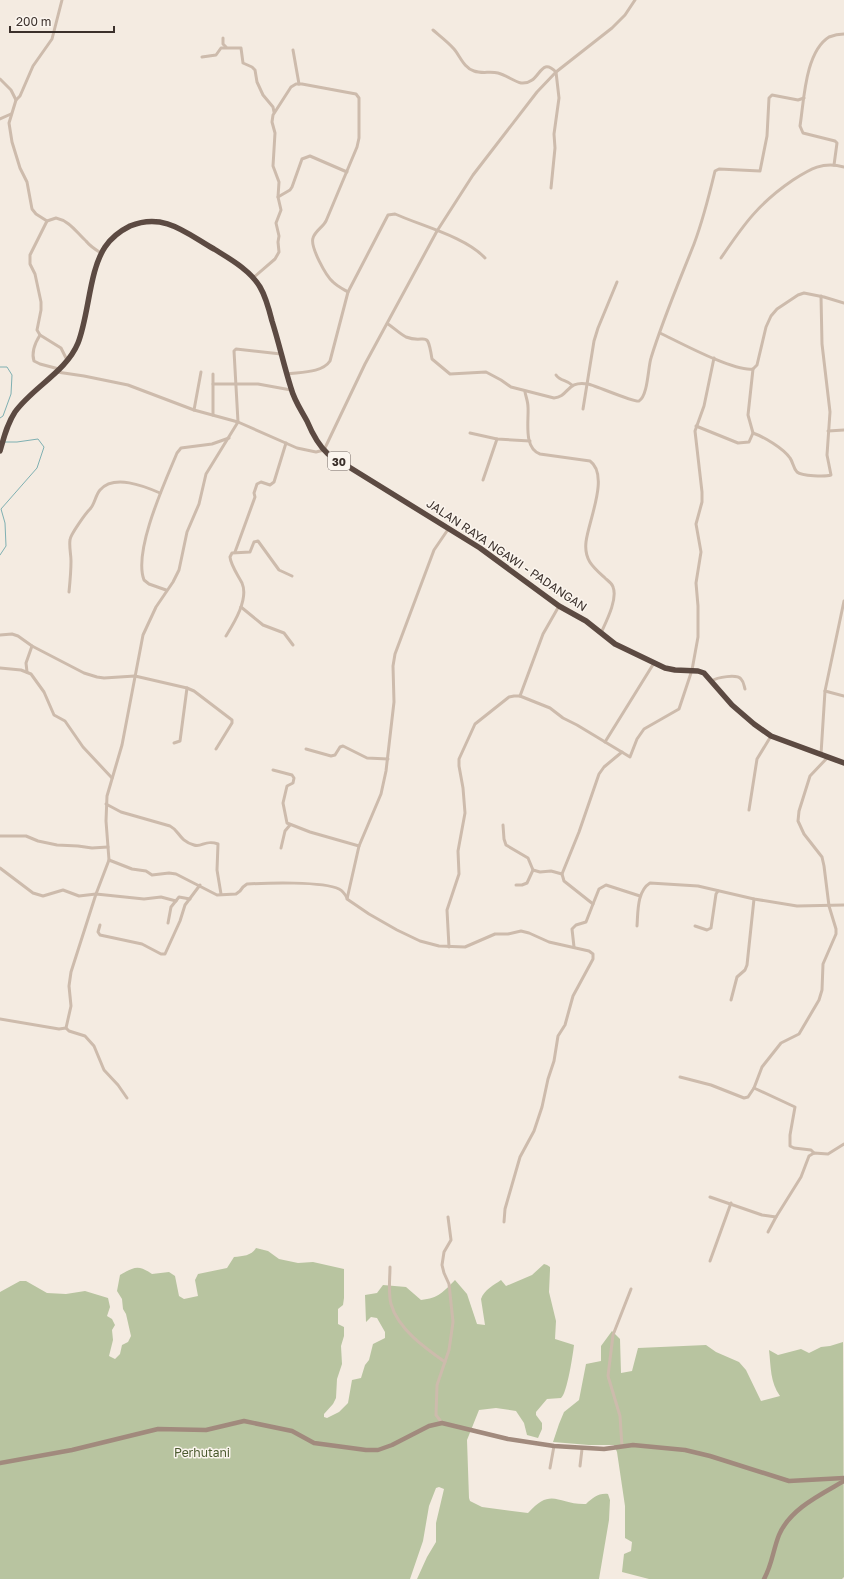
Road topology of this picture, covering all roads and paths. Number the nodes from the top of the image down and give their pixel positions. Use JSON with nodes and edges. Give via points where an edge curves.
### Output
{"nodes":[{"id":1,"x":62,"y":0,"type":"edge"},
{"id":2,"x":635,"y":0,"type":"edge"},
{"id":3,"x":433,"y":30,"type":"dead end"},
{"id":4,"x":844,"y":34,"type":"edge"},
{"id":5,"x":223,"y":38,"type":"dead end"},
{"id":6,"x":228,"y":47,"type":"junction"},
{"id":7,"x":293,"y":50,"type":"dead end"},
{"id":8,"x":202,"y":57,"type":"dead end"},
{"id":9,"x":556,"y":72,"type":"junction"},
{"id":10,"x":0,"y":79,"type":"edge"},
{"id":11,"x":299,"y":84,"type":"junction"},
{"id":12,"x":804,"y":98,"type":"junction"},
{"id":13,"x":16,"y":100,"type":"junction"},
{"id":14,"x":274,"y":112,"type":"junction"},
{"id":15,"x":11,"y":114,"type":"junction"},
{"id":16,"x":0,"y":119,"type":"edge"},
{"id":17,"x":834,"y":165,"type":"junction"},
{"id":18,"x":844,"y":167,"type":"edge"},
{"id":19,"x":347,"y":172,"type":"junction"},
{"id":20,"x":551,"y":188,"type":"dead end"},
{"id":21,"x":278,"y":197,"type":"junction"},
{"id":22,"x":47,"y":221,"type":"junction"},
{"id":23,"x":437,"y":231,"type":"junction"},
{"id":24,"x":101,"y":253,"type":"junction"},
{"id":25,"x":485,"y":258,"type":"dead end"},
{"id":26,"x":721,"y":258,"type":"dead end"},
{"id":27,"x":253,"y":278,"type":"junction"},
{"id":28,"x":617,"y":282,"type":"dead end"},
{"id":29,"x":348,"y":292,"type":"junction"},
{"id":30,"x":821,"y":296,"type":"junction"},
{"id":31,"x":844,"y":303,"type":"edge"},
{"id":32,"x":388,"y":324,"type":"junction"},
{"id":33,"x":660,"y":333,"type":"junction"},
{"id":34,"x":40,"y":335,"type":"junction"},
{"id":35,"x":281,"y":354,"type":"junction"},
{"id":36,"x":714,"y":358,"type":"junction"},
{"id":37,"x":67,"y":361,"type":"junction"},
{"id":38,"x":753,"y":369,"type":"junction"},
{"id":39,"x":58,"y":371,"type":"junction"},
{"id":40,"x":201,"y":372,"type":"dead end"},
{"id":41,"x":214,"y":374,"type":"dead end"},
{"id":42,"x":287,"y":374,"type":"junction"},
{"id":43,"x":556,"y":375,"type":"dead end"},
{"id":44,"x":213,"y":384,"type":"junction"},
{"id":45,"x":236,"y":384,"type":"junction"},
{"id":46,"x":587,"y":384,"type":"junction"},
{"id":47,"x":572,"y":385,"type":"junction"},
{"id":48,"x":291,"y":390,"type":"junction"},
{"id":49,"x":525,"y":392,"type":"junction"},
{"id":50,"x":583,"y":409,"type":"dead end"},
{"id":51,"x":194,"y":410,"type":"junction"},
{"id":52,"x":213,"y":416,"type":"junction"},
{"id":53,"x":238,"y":422,"type":"junction"},
{"id":54,"x":696,"y":426,"type":"junction"},
{"id":55,"x":828,"y":430,"type":"junction"},
{"id":56,"x":844,"y":430,"type":"edge"},
{"id":57,"x":470,"y":433,"type":"dead end"},
{"id":58,"x":753,"y":434,"type":"junction"},
{"id":59,"x":229,"y":438,"type":"junction"},
{"id":60,"x":497,"y":438,"type":"junction"},
{"id":61,"x":530,"y":441,"type":"junction"},
{"id":62,"x":286,"y":443,"type":"junction"},
{"id":63,"x":324,"y":450,"type":"junction"},
{"id":64,"x":0,"y":451,"type":"edge"},
{"id":65,"x":483,"y":480,"type":"dead end"},
{"id":66,"x":160,"y":492,"type":"junction"},
{"id":67,"x":449,"y":528,"type":"junction"},
{"id":68,"x":235,"y":552,"type":"junction"},
{"id":69,"x":292,"y":576,"type":"dead end"},
{"id":70,"x":166,"y":590,"type":"junction"},
{"id":71,"x":69,"y":592,"type":"dead end"},
{"id":72,"x":844,"y":601,"type":"edge"},
{"id":73,"x":559,"y":606,"type":"junction"},
{"id":74,"x":240,"y":607,"type":"junction"},
{"id":75,"x":601,"y":633,"type":"junction"},
{"id":76,"x":0,"y":636,"type":"edge"},
{"id":77,"x":226,"y":636,"type":"dead end"},
{"id":78,"x":293,"y":645,"type":"dead end"},
{"id":79,"x":32,"y":646,"type":"junction"},
{"id":80,"x":654,"y":663,"type":"junction"},
{"id":81,"x":0,"y":668,"type":"edge"},
{"id":82,"x":692,"y":670,"type":"junction"},
{"id":83,"x":26,"y":672,"type":"junction"},
{"id":84,"x":135,"y":676,"type":"junction"},
{"id":85,"x":712,"y":681,"type":"junction"},
{"id":86,"x":187,"y":688,"type":"junction"},
{"id":87,"x":745,"y":689,"type":"dead end"},
{"id":88,"x":825,"y":691,"type":"junction"},
{"id":89,"x":520,"y":696,"type":"junction"},
{"id":90,"x":844,"y":696,"type":"edge"},
{"id":91,"x":771,"y":736,"type":"junction"},
{"id":92,"x":605,"y":742,"type":"junction"},
{"id":93,"x":174,"y":743,"type":"dead end"},
{"id":94,"x":216,"y":749,"type":"dead end"},
{"id":95,"x":306,"y":749,"type":"dead end"},
{"id":96,"x":622,"y":752,"type":"junction"},
{"id":97,"x":821,"y":754,"type":"junction"},
{"id":98,"x":828,"y":757,"type":"junction"},
{"id":99,"x":388,"y":759,"type":"junction"},
{"id":100,"x":844,"y":764,"type":"edge"},
{"id":101,"x":273,"y":770,"type":"dead end"},
{"id":102,"x":112,"y":778,"type":"junction"},
{"id":103,"x":106,"y":804,"type":"junction"},
{"id":104,"x":749,"y":810,"type":"dead end"},
{"id":105,"x":290,"y":824,"type":"junction"},
{"id":106,"x":503,"y":825,"type":"dead end"},
{"id":107,"x":0,"y":836,"type":"edge"},
{"id":108,"x":358,"y":846,"type":"junction"},
{"id":109,"x":108,"y":847,"type":"junction"},
{"id":110,"x":281,"y":848,"type":"dead end"},
{"id":111,"x":109,"y":860,"type":"junction"},
{"id":112,"x":0,"y":868,"type":"edge"},
{"id":113,"x":533,"y":870,"type":"junction"},
{"id":114,"x":562,"y":874,"type":"junction"},
{"id":115,"x":516,"y":885,"type":"dead end"},
{"id":116,"x":200,"y":886,"type":"junction"},
{"id":117,"x":718,"y":891,"type":"junction"},
{"id":118,"x":96,"y":894,"type":"junction"},
{"id":119,"x":221,"y":894,"type":"junction"},
{"id":120,"x":640,"y":896,"type":"junction"},
{"id":121,"x":190,"y":899,"type":"junction"},
{"id":122,"x":347,"y":899,"type":"junction"},
{"id":123,"x":754,"y":900,"type":"junction"},
{"id":124,"x":176,"y":901,"type":"junction"},
{"id":125,"x":593,"y":904,"type":"junction"},
{"id":126,"x":844,"y":905,"type":"edge"},
{"id":127,"x":829,"y":906,"type":"junction"},
{"id":128,"x":168,"y":923,"type":"dead end"},
{"id":129,"x":100,"y":925,"type":"dead end"},
{"id":130,"x":637,"y":926,"type":"dead end"},
{"id":131,"x":695,"y":926,"type":"dead end"},
{"id":132,"x":449,"y":947,"type":"junction"},
{"id":133,"x":574,"y":947,"type":"junction"},
{"id":134,"x":731,"y":1000,"type":"dead end"},
{"id":135,"x":0,"y":1019,"type":"edge"},
{"id":136,"x":66,"y":1028,"type":"junction"},
{"id":137,"x":680,"y":1077,"type":"dead end"},
{"id":138,"x":754,"y":1088,"type":"junction"},
{"id":139,"x":127,"y":1098,"type":"dead end"},
{"id":140,"x":844,"y":1144,"type":"edge"},
{"id":141,"x":814,"y":1153,"type":"junction"},
{"id":142,"x":710,"y":1197,"type":"dead end"},
{"id":143,"x":730,"y":1203,"type":"junction"},
{"id":144,"x":448,"y":1217,"type":"dead end"},
{"id":145,"x":776,"y":1217,"type":"junction"},
{"id":146,"x":504,"y":1222,"type":"dead end"},
{"id":147,"x":768,"y":1232,"type":"dead end"},
{"id":148,"x":710,"y":1261,"type":"dead end"},
{"id":149,"x":390,"y":1267,"type":"dead end"},
{"id":150,"x":631,"y":1289,"type":"dead end"},
{"id":151,"x":445,"y":1362,"type":"junction"},
{"id":152,"x":442,"y":1423,"type":"junction"},
{"id":153,"x":554,"y":1446,"type":"junction"},
{"id":154,"x":622,"y":1447,"type":"junction"},
{"id":155,"x":582,"y":1449,"type":"junction"},
{"id":156,"x":0,"y":1463,"type":"edge"},
{"id":157,"x":580,"y":1466,"type":"dead end"},
{"id":158,"x":550,"y":1468,"type":"dead end"},
{"id":159,"x":844,"y":1478,"type":"edge"},
{"id":160,"x":844,"y":1481,"type":"edge"},
{"id":161,"x":764,"y":1579,"type":"edge"}],
"edges":[{"from":1,"to":13,"type":"street","via":[[52,39],[33,66]]},
{"from":2,"to":9,"type":"street","via":[[612,28]]},
{"from":3,"to":9,"type":"street","via":[[454,49],[467,66],[475,71],[496,72],[526,83],[534,80],[544,68],[551,68]]},
{"from":4,"to":12,"type":"street","via":[[827,38],[817,50]]},
{"from":5,"to":6,"type":"street","via":[[223,44]]},
{"from":6,"to":8,"type":"street","via":[[220,48],[216,55]]},
{"from":6,"to":14,"type":"street","via":[[241,48],[242,63],[255,70],[257,82]]},
{"from":7,"to":11,"type":"street"},
{"from":9,"to":20,"type":"street","via":[[558,103]]},
{"from":9,"to":23,"type":"street","via":[[537,92],[481,164]]},
{"from":10,"to":13,"type":"street","via":[[11,90]]},
{"from":11,"to":14,"type":"street","via":[[291,88]]},
{"from":11,"to":19,"type":"street","via":[[358,96],[358,142]]},
{"from":12,"to":17,"type":"street","via":[[801,130],[803,133],[835,141],[837,146]]},
{"from":12,"to":33,"type":"street","via":[[798,100],[772,95],[769,98],[767,136],[760,171],[715,171],[700,226]]},
{"from":13,"to":15,"type":"street"},
{"from":14,"to":21,"type":"street","via":[[273,162],[274,173],[279,182]]},
{"from":15,"to":16,"type":"street"},
{"from":15,"to":22,"type":"street","via":[[10,133],[17,160],[27,182],[32,209]]},
{"from":17,"to":18,"type":"street"},
{"from":17,"to":26,"type":"street","via":[[812,168],[778,190],[740,230]]},
{"from":19,"to":21,"type":"street","via":[[310,156],[304,157],[292,187]]},
{"from":19,"to":29,"type":"street","via":[[326,221],[314,236],[312,243],[329,278]]},
{"from":21,"to":27,"type":"street","via":[[281,210],[276,223],[279,252],[275,260]]},
{"from":22,"to":24,"type":"street","via":[[56,218],[66,222]]},
{"from":22,"to":34,"type":"street","via":[[32,247],[30,257],[30,266],[35,274],[41,302],[37,328]]},
{"from":23,"to":25,"type":"street","via":[[474,248]]},
{"from":23,"to":29,"type":"street","via":[[395,214],[388,215]]},
{"from":23,"to":32,"type":"street"},
{"from":24,"to":27,"type":"highway","name":"JALAN RAYA NGAWI - PADANGAN","number":"30","via":[[122,230],[144,222],[162,222],[221,253]]},
{"from":24,"to":37,"type":"highway","name":"JALAN RAYA NGAWI - PADANGAN","number":"30","via":[[79,340]]},
{"from":27,"to":35,"type":"highway","name":"JALAN RAYA NGAWI - PADANGAN","number":"30","via":[[266,299]]},
{"from":28,"to":46,"type":"street","via":[[592,347]]},
{"from":29,"to":42,"type":"street","via":[[328,364],[320,369]]},
{"from":30,"to":31,"type":"street"},
{"from":30,"to":38,"type":"street","via":[[801,294],[777,309],[766,327],[757,365]]},
{"from":30,"to":55,"type":"street","via":[[822,344],[830,412]]},
{"from":32,"to":49,"type":"street","via":[[408,337],[428,340],[432,359],[450,374],[486,372]]},
{"from":32,"to":63,"type":"street","via":[[365,364]]},
{"from":33,"to":36,"type":"street"},
{"from":33,"to":46,"type":"street","via":[[650,358],[646,388],[641,400],[631,400]]},
{"from":34,"to":37,"type":"street","via":[[61,348]]},
{"from":34,"to":39,"type":"street","via":[[34,347],[34,361]]},
{"from":35,"to":42,"type":"highway","name":"JALAN RAYA NGAWI - PADANGAN","number":"30"},
{"from":35,"to":45,"type":"street","via":[[235,350]]},
{"from":36,"to":38,"type":"street","via":[[741,368]]},
{"from":36,"to":54,"type":"street","via":[[704,406]]},
{"from":37,"to":39,"type":"highway","name":"JALAN RAYA NGAWI - PADANGAN","number":"30"},
{"from":38,"to":58,"type":"street","via":[[748,415]]},
{"from":39,"to":51,"type":"street","via":[[128,385]]},
{"from":39,"to":64,"type":"highway","name":"JALAN RAYA NGAWI - PADANGAN","number":"30","via":[[17,409],[10,420]]},
{"from":40,"to":51,"type":"street"},
{"from":41,"to":44,"type":"street"},
{"from":42,"to":48,"type":"highway","name":"JALAN RAYA NGAWI - PADANGAN","number":"30"},
{"from":43,"to":47,"type":"street","via":[[558,379]]},
{"from":44,"to":45,"type":"street"},
{"from":44,"to":52,"type":"street"},
{"from":45,"to":48,"type":"street","via":[[265,385]]},
{"from":45,"to":53,"type":"street"},
{"from":46,"to":47,"type":"street"},
{"from":46,"to":50,"type":"street"},
{"from":47,"to":49,"type":"street","via":[[558,398]]},
{"from":48,"to":63,"type":"highway","name":"JALAN RAYA NGAWI - PADANGAN","number":"30","via":[[315,438]]},
{"from":49,"to":61,"type":"street"},
{"from":51,"to":52,"type":"street"},
{"from":52,"to":53,"type":"street"},
{"from":53,"to":59,"type":"street"},
{"from":53,"to":62,"type":"street"},
{"from":54,"to":58,"type":"street","via":[[741,443],[749,442]]},
{"from":54,"to":82,"type":"street","via":[[702,497],[696,524],[701,552],[696,584],[698,634]]},
{"from":55,"to":56,"type":"street"},
{"from":55,"to":58,"type":"street","via":[[827,455],[832,474],[829,476],[798,473],[785,453],[765,438]]},
{"from":57,"to":60,"type":"street"},
{"from":59,"to":66,"type":"street","via":[[212,444],[181,448]]},
{"from":59,"to":70,"type":"street","via":[[204,478],[198,504],[187,532],[179,570]]},
{"from":60,"to":61,"type":"street"},
{"from":60,"to":65,"type":"street"},
{"from":61,"to":75,"type":"street","via":[[537,453],[590,461],[595,465],[599,483],[587,536],[586,556],[591,565],[613,586],[614,595]]},
{"from":62,"to":63,"type":"street","via":[[302,450]]},
{"from":62,"to":68,"type":"street","via":[[274,482],[270,485],[261,482],[257,484],[255,497]]},
{"from":63,"to":67,"type":"highway","name":"JALAN RAYA NGAWI - PADANGAN","number":"30"},
{"from":66,"to":70,"type":"street","via":[[142,564],[144,580]]},
{"from":66,"to":71,"type":"street","via":[[126,482],[101,489],[93,506],[86,512],[70,538]]},
{"from":67,"to":73,"type":"highway","name":"JALAN RAYA NGAWI - PADANGAN","number":"30","via":[[497,559]]},
{"from":67,"to":99,"type":"street","via":[[434,550],[394,654],[394,702]]},
{"from":68,"to":69,"type":"street","via":[[250,552],[255,541],[258,541],[279,570]]},
{"from":68,"to":74,"type":"street","via":[[230,559],[243,587]]},
{"from":70,"to":84,"type":"street","via":[[145,631]]},
{"from":72,"to":88,"type":"street"},
{"from":73,"to":75,"type":"highway","name":"JALAN RAYA NGAWI - PADANGAN","number":"30"},
{"from":73,"to":89,"type":"street","via":[[543,634]]},
{"from":74,"to":77,"type":"street"},
{"from":74,"to":78,"type":"street","via":[[263,625],[284,633]]},
{"from":75,"to":80,"type":"highway","name":"JALAN RAYA NGAWI - PADANGAN","number":"30","via":[[615,644]]},
{"from":76,"to":79,"type":"street","via":[[15,634]]},
{"from":79,"to":83,"type":"street","via":[[26,663]]},
{"from":79,"to":84,"type":"street","via":[[96,677]]},
{"from":80,"to":82,"type":"highway","name":"JALAN RAYA NGAWI - PADANGAN","number":"30","via":[[669,669]]},
{"from":80,"to":92,"type":"street"},
{"from":81,"to":83,"type":"street"},
{"from":82,"to":85,"type":"highway","name":"JALAN RAYA NGAWI - PADANGAN","number":"30","via":[[704,673]]},
{"from":82,"to":96,"type":"street","via":[[679,709],[644,728],[630,757]]},
{"from":83,"to":102,"type":"street","via":[[41,687],[54,715],[65,721]]},
{"from":84,"to":86,"type":"street"},
{"from":84,"to":102,"type":"street","via":[[122,746]]},
{"from":85,"to":87,"type":"street","via":[[722,677],[738,678],[743,681]]},
{"from":85,"to":91,"type":"highway","name":"JALAN RAYA NGAWI - PADANGAN","number":"30","via":[[732,705]]},
{"from":86,"to":93,"type":"street","via":[[181,737],[180,741]]},
{"from":86,"to":94,"type":"street","via":[[232,720]]},
{"from":88,"to":90,"type":"street"},
{"from":88,"to":97,"type":"street"},
{"from":89,"to":92,"type":"street","via":[[546,706]]},
{"from":89,"to":132,"type":"street","via":[[509,697],[476,724],[459,759],[465,813],[458,851],[460,874],[447,910]]},
{"from":91,"to":97,"type":"highway","name":"JALAN RAYA NGAWI - PADANGAN","number":"30"},
{"from":91,"to":104,"type":"street","via":[[757,759]]},
{"from":92,"to":96,"type":"street"},
{"from":95,"to":99,"type":"street","via":[[331,756],[343,746],[366,758]]},
{"from":96,"to":114,"type":"street","via":[[599,774]]},
{"from":97,"to":98,"type":"highway","name":"JALAN RAYA NGAWI - PADANGAN","number":"30"},
{"from":98,"to":100,"type":"highway","name":"JALAN RAYA NGAWI - PADANGAN","number":"30"},
{"from":98,"to":127,"type":"street","via":[[810,776],[798,821],[804,834],[822,857]]},
{"from":99,"to":108,"type":"street","via":[[381,794]]},
{"from":101,"to":105,"type":"street","via":[[292,775],[294,778],[287,786],[283,803],[286,822]]},
{"from":102,"to":103,"type":"street"},
{"from":103,"to":109,"type":"street"},
{"from":103,"to":119,"type":"street","via":[[121,812],[170,826],[183,840],[195,846],[208,842],[218,844],[217,870]]},
{"from":105,"to":108,"type":"street"},
{"from":105,"to":110,"type":"street","via":[[285,831]]},
{"from":106,"to":113,"type":"street","via":[[506,845],[528,858]]},
{"from":107,"to":109,"type":"street","via":[[26,836],[57,845]]},
{"from":108,"to":122,"type":"street"},
{"from":109,"to":111,"type":"street"},
{"from":111,"to":116,"type":"street","via":[[152,875],[176,874]]},
{"from":111,"to":118,"type":"street"},
{"from":112,"to":118,"type":"street","via":[[38,895],[51,895],[63,890],[76,895]]},
{"from":113,"to":114,"type":"street"},
{"from":113,"to":115,"type":"street","via":[[527,883]]},
{"from":114,"to":125,"type":"street","via":[[564,881]]},
{"from":116,"to":119,"type":"street","via":[[214,894]]},
{"from":116,"to":121,"type":"street"},
{"from":117,"to":120,"type":"street","via":[[693,886],[650,883]]},
{"from":117,"to":123,"type":"street"},
{"from":117,"to":131,"type":"street","via":[[711,928],[707,930]]},
{"from":118,"to":124,"type":"street"},
{"from":118,"to":136,"type":"street","via":[[71,972],[70,1006]]},
{"from":119,"to":122,"type":"street","via":[[236,894],[247,884],[304,884],[338,888]]},
{"from":120,"to":125,"type":"street","via":[[606,885],[599,889]]},
{"from":120,"to":130,"type":"street"},
{"from":121,"to":124,"type":"street","via":[[181,896]]},
{"from":121,"to":129,"type":"street","via":[[184,907],[164,954],[142,944],[100,934]]},
{"from":122,"to":132,"type":"street","via":[[412,938],[428,944]]},
{"from":123,"to":127,"type":"street","via":[[797,906]]},
{"from":123,"to":134,"type":"street","via":[[747,965],[737,978]]},
{"from":124,"to":128,"type":"street","via":[[171,907]]},
{"from":125,"to":133,"type":"street","via":[[586,922],[572,929]]},
{"from":126,"to":127,"type":"street"},
{"from":127,"to":138,"type":"street","via":[[836,931],[823,964],[819,1000],[798,1034],[781,1043],[762,1067]]},
{"from":132,"to":133,"type":"street","via":[[470,945],[495,934],[521,931],[549,942]]},
{"from":133,"to":146,"type":"street","via":[[592,952],[593,959],[573,996],[565,1025],[558,1036],[542,1107],[534,1131],[520,1157],[505,1209]]},
{"from":135,"to":136,"type":"street"},
{"from":136,"to":139,"type":"street","via":[[85,1036],[94,1046],[104,1070]]},
{"from":137,"to":138,"type":"street","via":[[711,1085],[744,1098],[748,1097]]},
{"from":138,"to":141,"type":"street","via":[[795,1106],[790,1146],[811,1150]]},
{"from":140,"to":141,"type":"street","via":[[825,1155]]},
{"from":141,"to":145,"type":"street","via":[[807,1158],[801,1177]]},
{"from":142,"to":143,"type":"street"},
{"from":143,"to":145,"type":"street","via":[[762,1215]]},
{"from":143,"to":148,"type":"street"},
{"from":144,"to":151,"type":"street","via":[[452,1240],[444,1252],[442,1265],[449,1284],[453,1327]]},
{"from":145,"to":147,"type":"street"},
{"from":149,"to":151,"type":"street","via":[[391,1302],[397,1316],[422,1346]]},
{"from":150,"to":154,"type":"street","via":[[613,1335],[608,1376],[620,1416]]},
{"from":151,"to":152,"type":"street","via":[[437,1381],[435,1407],[436,1418]]},
{"from":152,"to":153,"type":"street","via":[[494,1436]]},
{"from":152,"to":156,"type":"street","via":[[429,1426],[392,1446],[378,1450],[314,1443],[283,1428],[244,1420],[206,1430],[153,1430],[72,1450]]},
{"from":153,"to":155,"type":"street"},
{"from":153,"to":158,"type":"street"},
{"from":154,"to":155,"type":"street"},
{"from":154,"to":159,"type":"street","via":[[633,1445],[685,1450],[789,1481]]},
{"from":155,"to":157,"type":"street"},
{"from":160,"to":161,"type":"street","via":[[795,1512],[787,1521],[780,1533]]}]}
